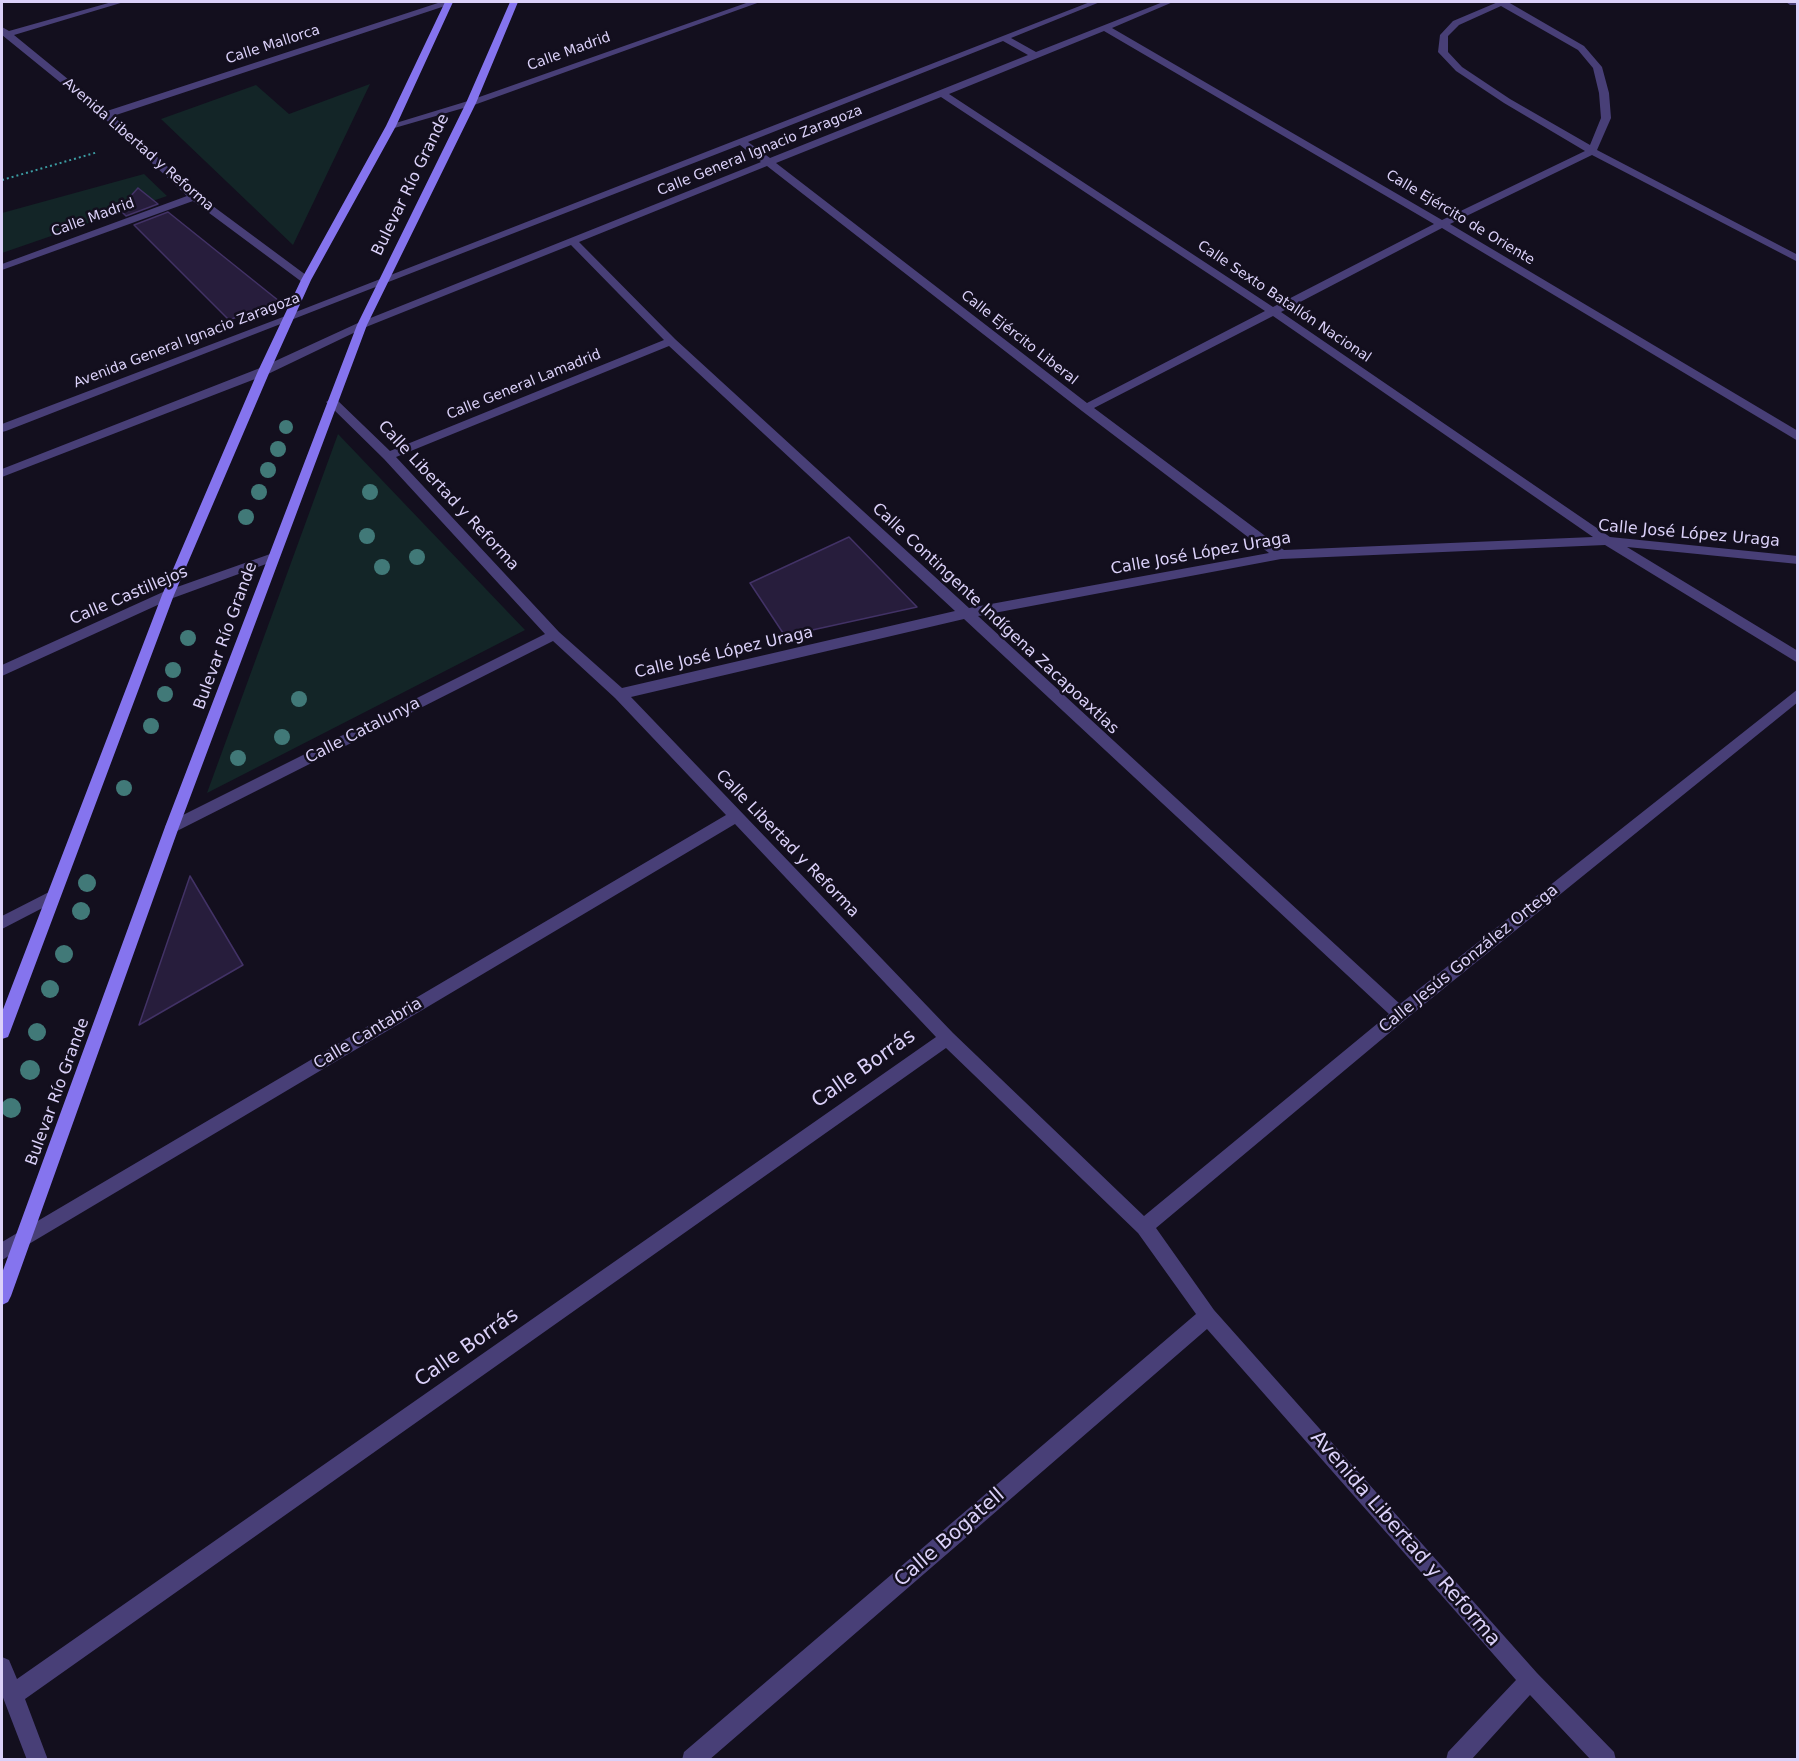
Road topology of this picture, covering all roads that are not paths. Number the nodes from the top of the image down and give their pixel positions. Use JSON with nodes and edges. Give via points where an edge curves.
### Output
{"nodes":[{"id":1,"x":120,"y":2,"type":"edge"},
{"id":2,"x":448,"y":2,"type":"edge"},
{"id":3,"x":514,"y":2,"type":"edge"},
{"id":4,"x":756,"y":2,"type":"edge"},
{"id":5,"x":1096,"y":2,"type":"edge"},
{"id":6,"x":1169,"y":2,"type":"edge"},
{"id":7,"x":1503,"y":2,"type":"edge"},
{"id":8,"x":1790,"y":2,"type":"edge"},
{"id":9,"x":1797,"y":2,"type":"edge"},
{"id":10,"x":1105,"y":28,"type":"junction"},
{"id":11,"x":4,"y":32,"type":"edge"},
{"id":12,"x":1004,"y":38,"type":"junction"},
{"id":13,"x":1034,"y":55,"type":"junction"},
{"id":14,"x":940,"y":92,"type":"junction"},
{"id":15,"x":471,"y":103,"type":"junction"},
{"id":16,"x":106,"y":115,"type":"junction"},
{"id":17,"x":391,"y":126,"type":"junction"},
{"id":18,"x":741,"y":141,"type":"junction"},
{"id":19,"x":1592,"y":151,"type":"junction"},
{"id":20,"x":767,"y":161,"type":"junction"},
{"id":21,"x":194,"y":197,"type":"junction"},
{"id":22,"x":1442,"y":224,"type":"junction"},
{"id":23,"x":574,"y":242,"type":"junction"},
{"id":24,"x":1797,"y":259,"type":"edge"},
{"id":25,"x":2,"y":267,"type":"edge"},
{"id":26,"x":306,"y":280,"type":"junction"},
{"id":27,"x":383,"y":280,"type":"junction"},
{"id":28,"x":1274,"y":312,"type":"junction"},
{"id":29,"x":286,"y":319,"type":"junction"},
{"id":30,"x":362,"y":325,"type":"junction"},
{"id":31,"x":671,"y":341,"type":"junction"},
{"id":32,"x":264,"y":371,"type":"junction"},
{"id":33,"x":332,"y":402,"type":"junction"},
{"id":34,"x":1086,"y":408,"type":"junction"},
{"id":35,"x":2,"y":428,"type":"edge"},
{"id":36,"x":1797,"y":437,"type":"edge"},
{"id":37,"x":388,"y":456,"type":"junction"},
{"id":38,"x":2,"y":473,"type":"edge"},
{"id":39,"x":1607,"y":541,"type":"junction"},
{"id":40,"x":1281,"y":555,"type":"junction"},
{"id":41,"x":273,"y":557,"type":"junction"},
{"id":42,"x":1797,"y":560,"type":"edge"},
{"id":43,"x":168,"y":595,"type":"junction"},
{"id":44,"x":964,"y":614,"type":"junction"},
{"id":45,"x":554,"y":635,"type":"junction"},
{"id":46,"x":1797,"y":658,"type":"edge"},
{"id":47,"x":2,"y":671,"type":"edge"},
{"id":48,"x":620,"y":694,"type":"junction"},
{"id":49,"x":1797,"y":694,"type":"edge"},
{"id":50,"x":736,"y":816,"type":"junction"},
{"id":51,"x":172,"y":827,"type":"junction"},
{"id":52,"x":51,"y":897,"type":"junction"},
{"id":53,"x":2,"y":923,"type":"edge"},
{"id":54,"x":1400,"y":1014,"type":"junction"},
{"id":55,"x":2,"y":1032,"type":"edge"},
{"id":56,"x":947,"y":1038,"type":"junction"},
{"id":57,"x":1144,"y":1227,"type":"junction"},
{"id":58,"x":21,"y":1240,"type":"junction"},
{"id":59,"x":2,"y":1252,"type":"edge"},
{"id":60,"x":2,"y":1296,"type":"edge"},
{"id":61,"x":1208,"y":1316,"type":"junction"},
{"id":62,"x":2,"y":1667,"type":"edge"},
{"id":63,"x":1530,"y":1680,"type":"junction"},
{"id":64,"x":12,"y":1695,"type":"junction"},
{"id":65,"x":38,"y":1760,"type":"edge"},
{"id":66,"x":692,"y":1760,"type":"edge"},
{"id":67,"x":1456,"y":1760,"type":"edge"},
{"id":68,"x":1606,"y":1760,"type":"edge"}],
"edges":[{"from":1,"to":11,"type":"street"},
{"from":2,"to":16,"type":"street","name":"Calle Mallorca"},
{"from":2,"to":17,"type":"main road"},
{"from":3,"to":15,"type":"main road","name":"Bulevar Río Grande"},
{"from":4,"to":15,"type":"street","name":"Calle Madrid"},
{"from":5,"to":12,"type":"street","name":"Calle General Ignacio Zaragoza"},
{"from":6,"to":10,"type":"street","name":"Calle General Ignacio Zaragoza"},
{"from":7,"to":19,"type":"street","via":[[1581,48],[1598,67],[1606,118]]},
{"from":7,"to":19,"type":"street","via":[[1456,23],[1444,35],[1443,52],[1459,69]]},
{"from":8,"to":9,"type":"street"},
{"from":10,"to":13,"type":"street","name":"Calle General Ignacio Zaragoza"},
{"from":10,"to":22,"type":"street","name":"Calle Ejército de Oriente"},
{"from":11,"to":16,"type":"street","name":"Avenida Libertad y Reforma"},
{"from":12,"to":13,"type":"street"},
{"from":12,"to":18,"type":"street","name":"Calle General Ignacio Zaragoza","via":[[882,91]]},
{"from":13,"to":14,"type":"street","name":"Calle General Ignacio Zaragoza"},
{"from":14,"to":20,"type":"street","name":"Calle General Ignacio Zaragoza","via":[[900,103]]},
{"from":14,"to":28,"type":"street","name":"Calle Sexto Batallón Nacional"},
{"from":15,"to":17,"type":"street","name":"Calle Madrid"},
{"from":15,"to":27,"type":"main road","name":"Bulevar Río Grande"},
{"from":16,"to":21,"type":"street","name":"Avenida Libertad y Reforma"},
{"from":17,"to":26,"type":"main road"},
{"from":18,"to":20,"type":"street","name":"Calle Ejército Liberal"},
{"from":18,"to":27,"type":"street","name":"Calle General Ignacio Zaragoza"},
{"from":19,"to":22,"type":"street"},
{"from":19,"to":24,"type":"street"},
{"from":20,"to":23,"type":"street","name":"Calle General Ignacio Zaragoza"},
{"from":20,"to":34,"type":"street","name":"Calle Ejército Liberal"},
{"from":21,"to":25,"type":"street","name":"Calle Madrid"},
{"from":21,"to":26,"type":"street","name":"Avenida Libertad y Reforma"},
{"from":22,"to":28,"type":"street"},
{"from":22,"to":36,"type":"street","name":"Calle Ejército de Oriente"},
{"from":23,"to":30,"type":"street","name":"Calle General Ignacio Zaragoza"},
{"from":23,"to":31,"type":"street","name":"Calle Contingente Indígena Zacapoaxtlas"},
{"from":26,"to":29,"type":"main road"},
{"from":27,"to":29,"type":"street","name":"Avenida General Ignacio Zaragoza"},
{"from":27,"to":30,"type":"main road","name":"Bulevar Río Grande"},
{"from":28,"to":34,"type":"street"},
{"from":28,"to":39,"type":"street","name":"Calle Sexto Batallón Nacional"},
{"from":29,"to":32,"type":"main road"},
{"from":29,"to":35,"type":"street","name":"Avenida General Ignacio Zaragoza"},
{"from":30,"to":32,"type":"street"},
{"from":30,"to":33,"type":"main road","name":"Bulevar Río Grande"},
{"from":31,"to":37,"type":"street","name":"Calle General Lamadrid"},
{"from":31,"to":44,"type":"street","name":"Calle Contingente Indígena Zacapoaxtlas"},
{"from":32,"to":38,"type":"street"},
{"from":32,"to":43,"type":"main road"},
{"from":33,"to":37,"type":"street","name":"Calle Libertad y Reforma"},
{"from":33,"to":41,"type":"main road","name":"Bulevar Río Grande"},
{"from":34,"to":40,"type":"street","name":"Calle Ejército Liberal"},
{"from":37,"to":45,"type":"street","name":"Calle Libertad y Reforma"},
{"from":39,"to":40,"type":"street","name":"Calle José López Uraga"},
{"from":39,"to":42,"type":"street","name":"Calle José López Uraga"},
{"from":39,"to":46,"type":"street","name":"Calle Sexto Batallón Nacional"},
{"from":40,"to":44,"type":"street","name":"Calle José López Uraga"},
{"from":41,"to":43,"type":"street","name":"Calle Castillejos"},
{"from":41,"to":51,"type":"main road","name":"Bulevar Río Grande"},
{"from":43,"to":47,"type":"street","name":"Calle Castillejos"},
{"from":43,"to":52,"type":"main road"},
{"from":44,"to":48,"type":"street","name":"Calle José López Uraga"},
{"from":44,"to":54,"type":"street","name":"Calle Contingente Indígena Zacapoaxtlas"},
{"from":45,"to":48,"type":"street","name":"Calle Libertad y Reforma"},
{"from":45,"to":51,"type":"street","name":"Calle Catalunya"},
{"from":48,"to":50,"type":"street","name":"Calle Libertad y Reforma"},
{"from":49,"to":54,"type":"street","name":"Calle Jesús González Ortega"},
{"from":50,"to":56,"type":"street","name":"Calle Libertad y Reforma"},
{"from":50,"to":58,"type":"street","name":"Calle Cantabria"},
{"from":51,"to":58,"type":"main road","name":"Bulevar Río Grande"},
{"from":52,"to":53,"type":"street"},
{"from":52,"to":55,"type":"main road"},
{"from":54,"to":57,"type":"street","name":"Calle Jesús González Ortega"},
{"from":56,"to":57,"type":"street","name":"Calle Libertad y Reforma"},
{"from":56,"to":64,"type":"street","name":"Calle Borrás"},
{"from":57,"to":61,"type":"street","name":"Calle Libertad y Reforma"},
{"from":58,"to":59,"type":"street","name":"Calle Cantabria"},
{"from":58,"to":60,"type":"main road","name":"Bulevar Río Grande"},
{"from":61,"to":63,"type":"street","name":"Avenida Libertad y Reforma"},
{"from":61,"to":66,"type":"street","name":"Calle Bogatell"},
{"from":62,"to":64,"type":"street"},
{"from":63,"to":67,"type":"street"},
{"from":63,"to":68,"type":"street","name":"Avenida Libertad y Reforma"},
{"from":64,"to":65,"type":"street"}]}
